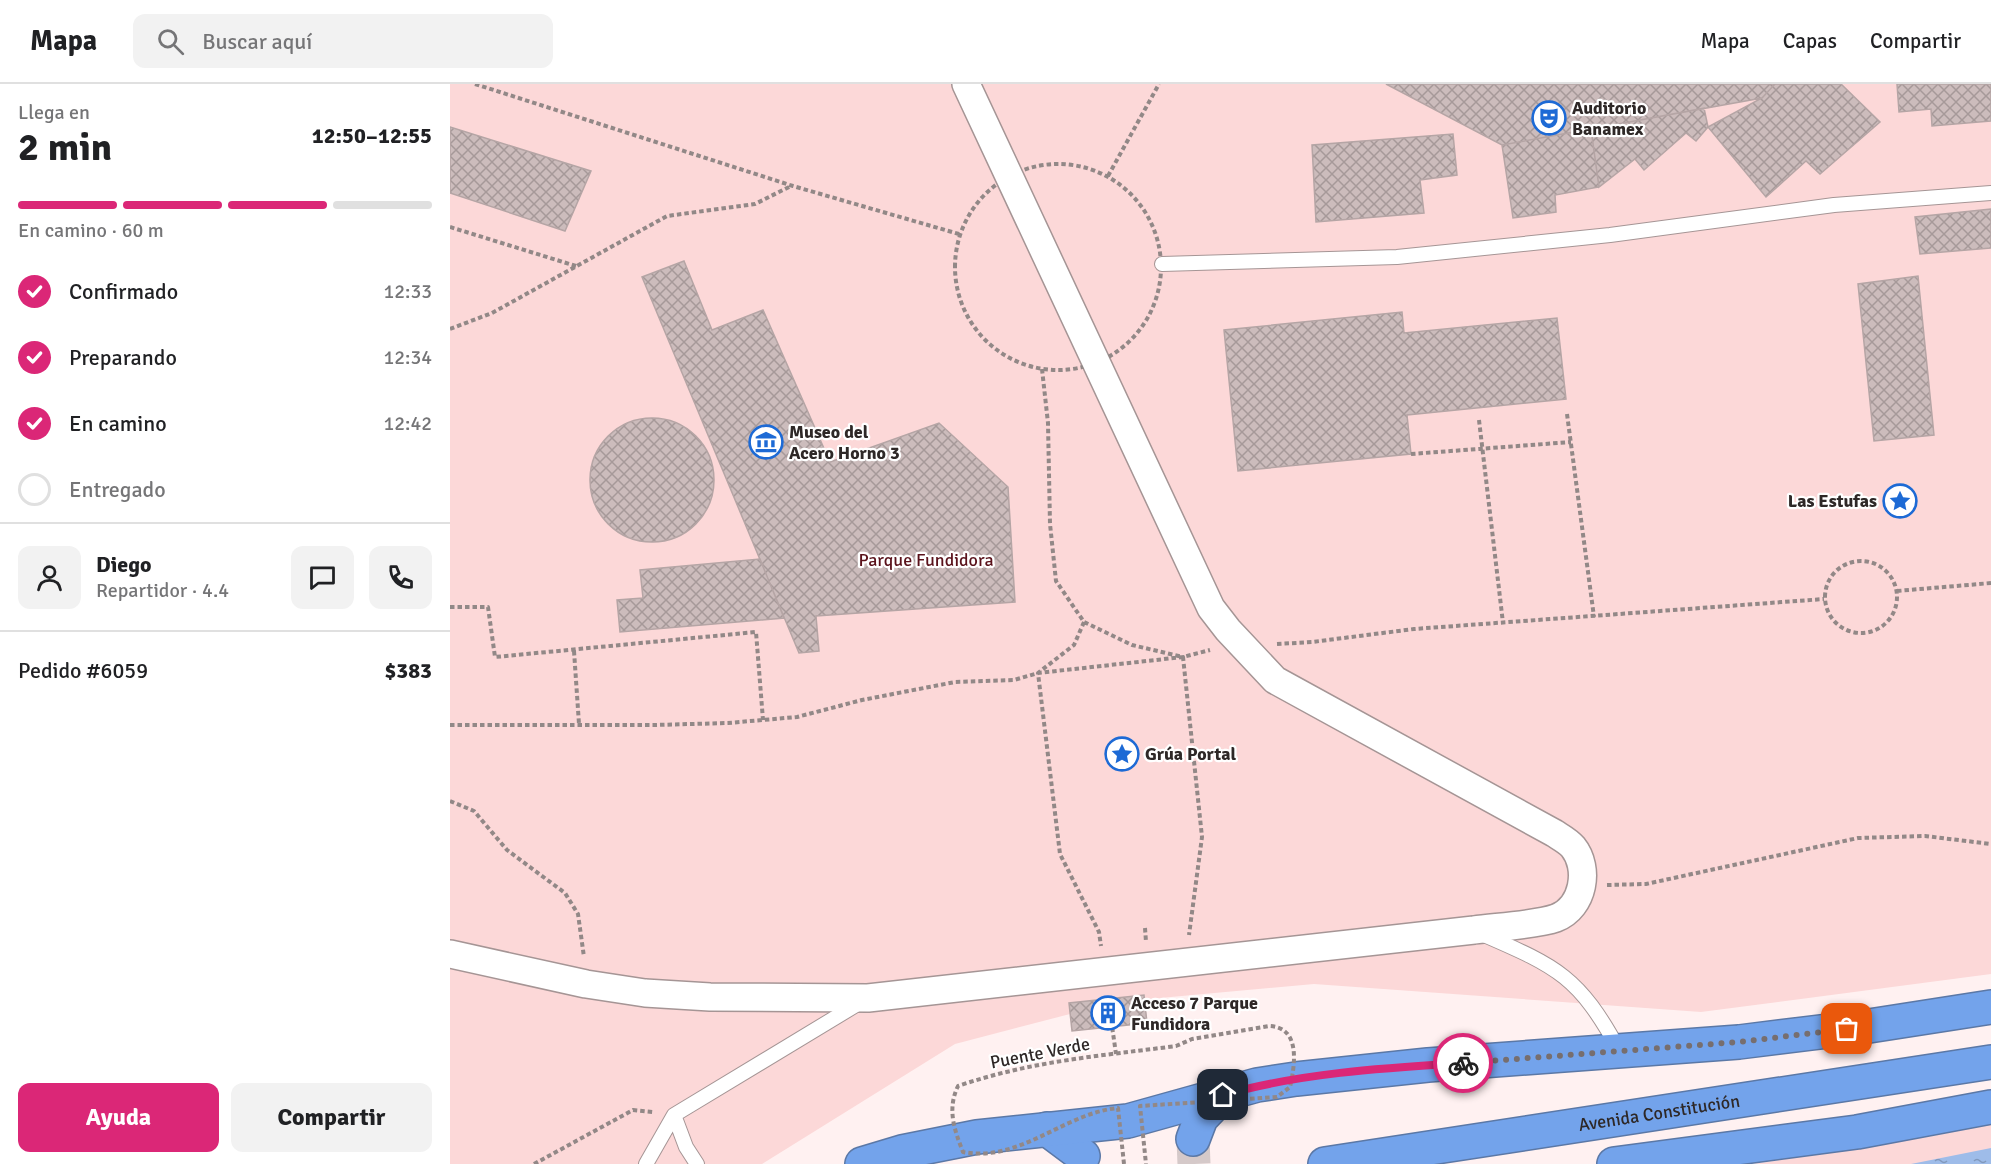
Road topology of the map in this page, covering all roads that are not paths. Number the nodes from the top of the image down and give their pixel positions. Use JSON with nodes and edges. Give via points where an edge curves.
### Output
{"nodes":[{"id":1,"x":966,"y":84,"type":"edge"},
{"id":2,"x":1991,"y":193,"type":"edge"},
{"id":3,"x":1162,"y":264,"type":"dead end"},
{"id":4,"x":1474,"y":930,"type":"junction"},
{"id":5,"x":450,"y":954,"type":"edge"},
{"id":6,"x":868,"y":998,"type":"junction"},
{"id":7,"x":1991,"y":1007,"type":"edge"},
{"id":8,"x":1620,"y":1052,"type":"junction"},
{"id":9,"x":1991,"y":1062,"type":"edge"},
{"id":10,"x":1223,"y":1095,"type":"junction"},
{"id":11,"x":1991,"y":1107,"type":"edge"},
{"id":12,"x":674,"y":1115,"type":"junction"},
{"id":13,"x":1047,"y":1129,"type":"junction"},
{"id":14,"x":1193,"y":1139,"type":"tunnel mouth"},
{"id":15,"x":1083,"y":1156,"type":"dead end"},
{"id":16,"x":646,"y":1164,"type":"edge"},
{"id":17,"x":697,"y":1164,"type":"edge"},
{"id":18,"x":862,"y":1164,"type":"edge"},
{"id":19,"x":1325,"y":1164,"type":"edge"},
{"id":20,"x":1614,"y":1164,"type":"edge"}],
"edges":[{"from":1,"to":4,"type":"street","via":[[1211,608],[1275,680],[1573,847],[1583,867],[1582,886],[1574,904],[1557,918]]},
{"from":2,"to":3,"type":"lane","via":[[1834,205],[1610,235],[1397,257]]},
{"from":4,"to":6,"type":"street"},
{"from":4,"to":8,"type":"lane","via":[[1548,963],[1579,987],[1599,1012]]},
{"from":5,"to":6,"type":"street","via":[[645,993]]},
{"from":6,"to":12,"type":"lane"},
{"from":7,"to":8,"type":"highway","via":[[1869,1026]]},
{"from":8,"to":10,"type":"highway","via":[[1428,1065],[1257,1085]]},
{"from":9,"to":19,"type":"highway","name":"Avenida Constitución"},
{"from":10,"to":13,"type":"highway","via":[[1128,1121]]},
{"from":10,"to":14,"type":"highway","via":[[1201,1118]]},
{"from":11,"to":20,"type":"highway","via":[[1857,1132]]},
{"from":12,"to":16,"type":"lane"},
{"from":12,"to":17,"type":"lane"},
{"from":13,"to":15,"type":"highway"},
{"from":13,"to":18,"type":"highway","via":[[977,1137]]}]}
